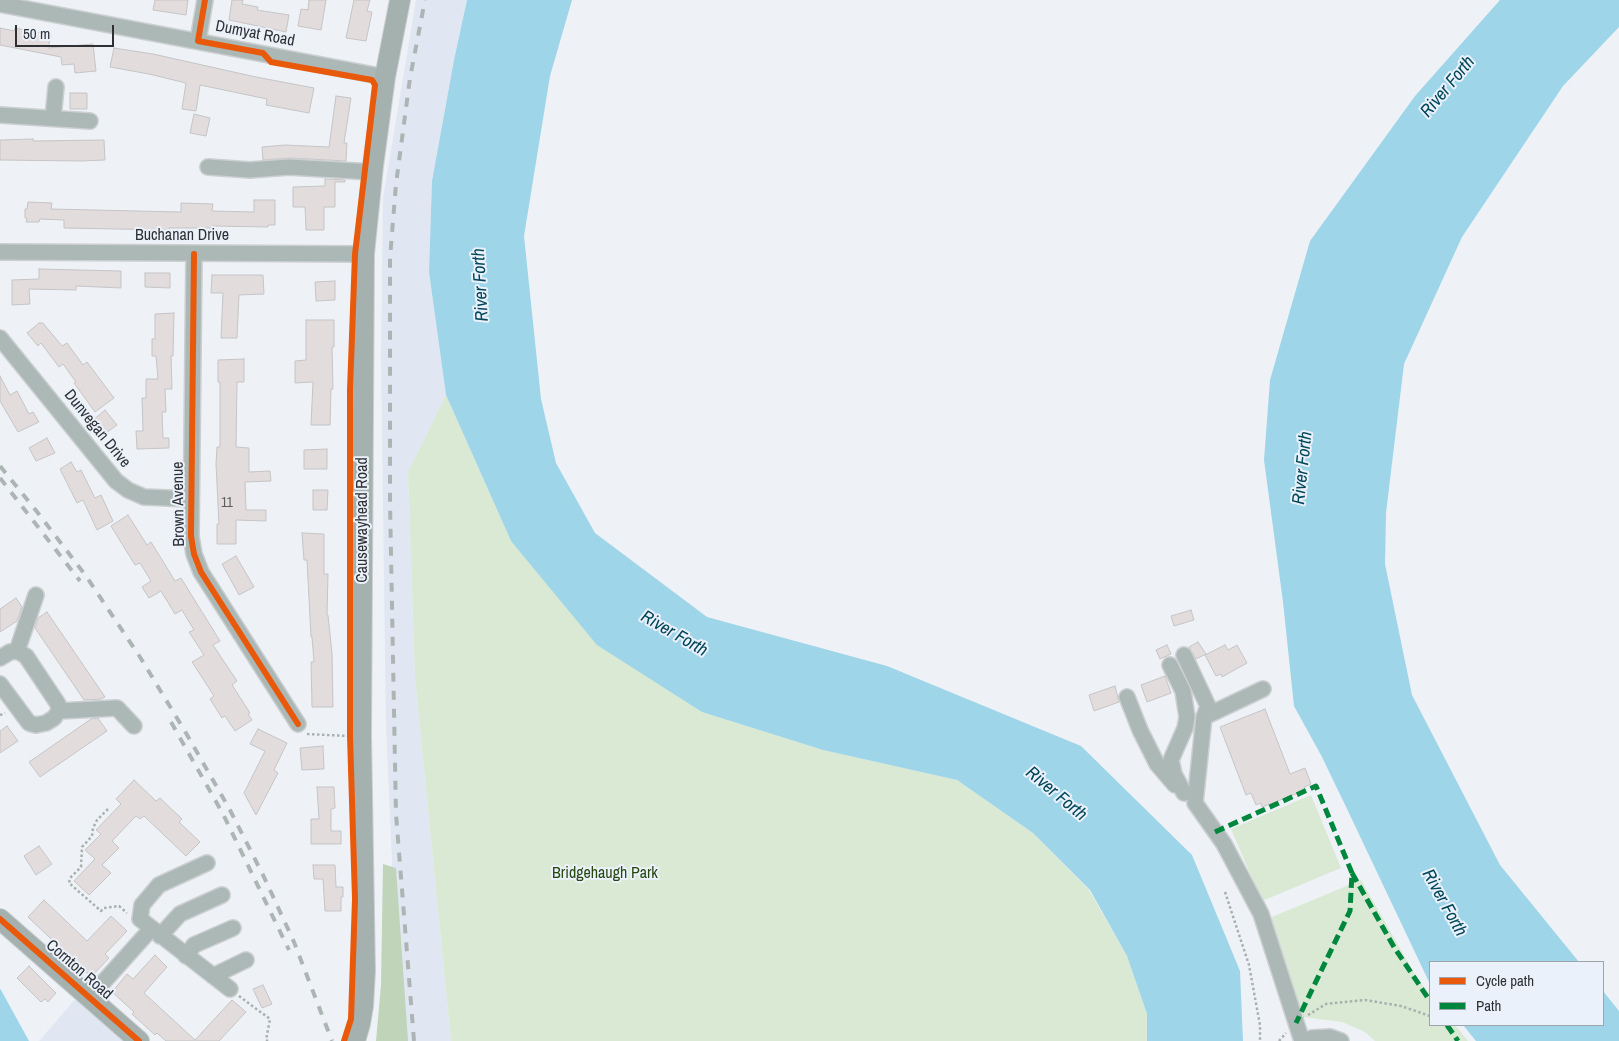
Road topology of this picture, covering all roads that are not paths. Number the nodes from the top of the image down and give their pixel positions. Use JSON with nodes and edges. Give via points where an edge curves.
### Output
{"nodes":[{"id":1,"x":205,"y":0,"type":"edge"},
{"id":2,"x":400,"y":0,"type":"edge"},
{"id":3,"x":0,"y":4,"type":"edge"},
{"id":4,"x":32,"y":5,"type":"edge"},
{"id":5,"x":56,"y":7,"type":"edge"},
{"id":6,"x":198,"y":41,"type":"junction"},
{"id":7,"x":385,"y":77,"type":"junction"},
{"id":8,"x":56,"y":87,"type":"dead end"},
{"id":9,"x":0,"y":115,"type":"edge"},
{"id":10,"x":54,"y":118,"type":"junction"},
{"id":11,"x":90,"y":121,"type":"dead end"},
{"id":12,"x":208,"y":167,"type":"dead end"},
{"id":13,"x":372,"y":172,"type":"junction"},
{"id":14,"x":0,"y":252,"type":"edge"},
{"id":15,"x":194,"y":254,"type":"junction"},
{"id":16,"x":364,"y":254,"type":"junction"},
{"id":17,"x":0,"y":338,"type":"edge"},
{"id":18,"x":192,"y":499,"type":"junction"},
{"id":19,"x":36,"y":595,"type":"dead end"},
{"id":20,"x":17,"y":651,"type":"junction"},
{"id":21,"x":1184,"y":655,"type":"dead end"},
{"id":22,"x":0,"y":658,"type":"edge"},
{"id":23,"x":1170,"y":665,"type":"dead end"},
{"id":24,"x":0,"y":684,"type":"edge"},
{"id":25,"x":1263,"y":689,"type":"dead end"},
{"id":26,"x":1127,"y":698,"type":"dead end"},
{"id":27,"x":6,"y":703,"type":"edge"},
{"id":28,"x":59,"y":711,"type":"junction"},
{"id":29,"x":1204,"y":717,"type":"junction"},
{"id":30,"x":298,"y":724,"type":"road end"},
{"id":31,"x":134,"y":726,"type":"dead end"},
{"id":32,"x":1189,"y":798,"type":"junction"},
{"id":33,"x":207,"y":863,"type":"dead end"},
{"id":34,"x":222,"y":895,"type":"dead end"},
{"id":35,"x":0,"y":919,"type":"edge"},
{"id":36,"x":233,"y":928,"type":"dead end"},
{"id":37,"x":156,"y":932,"type":"junction"},
{"id":38,"x":186,"y":956,"type":"junction"},
{"id":39,"x":246,"y":960,"type":"dead end"},
{"id":40,"x":213,"y":976,"type":"junction"},
{"id":41,"x":230,"y":989,"type":"road end"},
{"id":42,"x":90,"y":997,"type":"junction"},
{"id":43,"x":1336,"y":1039,"type":"edge"},
{"id":44,"x":139,"y":1041,"type":"edge"},
{"id":45,"x":355,"y":1041,"type":"edge"},
{"id":46,"x":1303,"y":1041,"type":"edge"}],
"edges":[{"from":1,"to":6,"type":"street"},
{"from":2,"to":7,"type":"main road","name":"Causewayhead Road"},
{"from":3,"to":4,"type":"street","name":"Dumyat Road"},
{"from":4,"to":5,"type":"street","name":"Dumyat Road"},
{"from":5,"to":6,"type":"street","name":"Dumyat Road"},
{"from":6,"to":7,"type":"street","name":"Dumyat Road"},
{"from":7,"to":13,"type":"main road","name":"Causewayhead Road"},
{"from":8,"to":10,"type":"street"},
{"from":9,"to":10,"type":"street"},
{"from":10,"to":11,"type":"street"},
{"from":12,"to":13,"type":"street"},
{"from":13,"to":16,"type":"main road","name":"Causewayhead Road"},
{"from":14,"to":15,"type":"street","name":"Buchanan Drive"},
{"from":15,"to":16,"type":"street","name":"Buchanan Drive"},
{"from":15,"to":18,"type":"street","name":"Brown Avenue"},
{"from":16,"to":45,"type":"main road","name":"Causewayhead Road","via":[[360,736],[365,971],[363,1006]]},
{"from":17,"to":18,"type":"street","name":"Dunvegan Drive","via":[[116,481],[144,497]]},
{"from":18,"to":30,"type":"street","name":"Brown Avenue","via":[[191,536],[201,572]]},
{"from":19,"to":20,"type":"street"},
{"from":20,"to":22,"type":"street"},
{"from":20,"to":28,"type":"street","via":[[26,656],[58,704]]},
{"from":21,"to":29,"type":"street","via":[[1208,706]]},
{"from":23,"to":32,"type":"street","via":[[1183,691],[1187,717],[1171,760],[1174,774]]},
{"from":24,"to":27,"type":"street"},
{"from":25,"to":29,"type":"street"},
{"from":26,"to":32,"type":"street","via":[[1157,764]]},
{"from":27,"to":28,"type":"street","via":[[36,725],[46,723]]},
{"from":28,"to":31,"type":"street","via":[[118,708]]},
{"from":29,"to":32,"type":"street"},
{"from":32,"to":46,"type":"street","via":[[1224,844],[1261,914]]},
{"from":33,"to":37,"type":"street","via":[[158,885],[133,916]]},
{"from":34,"to":37,"type":"street","via":[[180,914]]},
{"from":35,"to":42,"type":"main road","name":"Cornton Road"},
{"from":36,"to":38,"type":"street","via":[[194,945]]},
{"from":37,"to":38,"type":"street"},
{"from":37,"to":42,"type":"street"},
{"from":38,"to":40,"type":"street"},
{"from":39,"to":40,"type":"street"},
{"from":40,"to":41,"type":"street"},
{"from":42,"to":44,"type":"main road","name":"Cornton Road"},
{"from":43,"to":46,"type":"street"}]}
